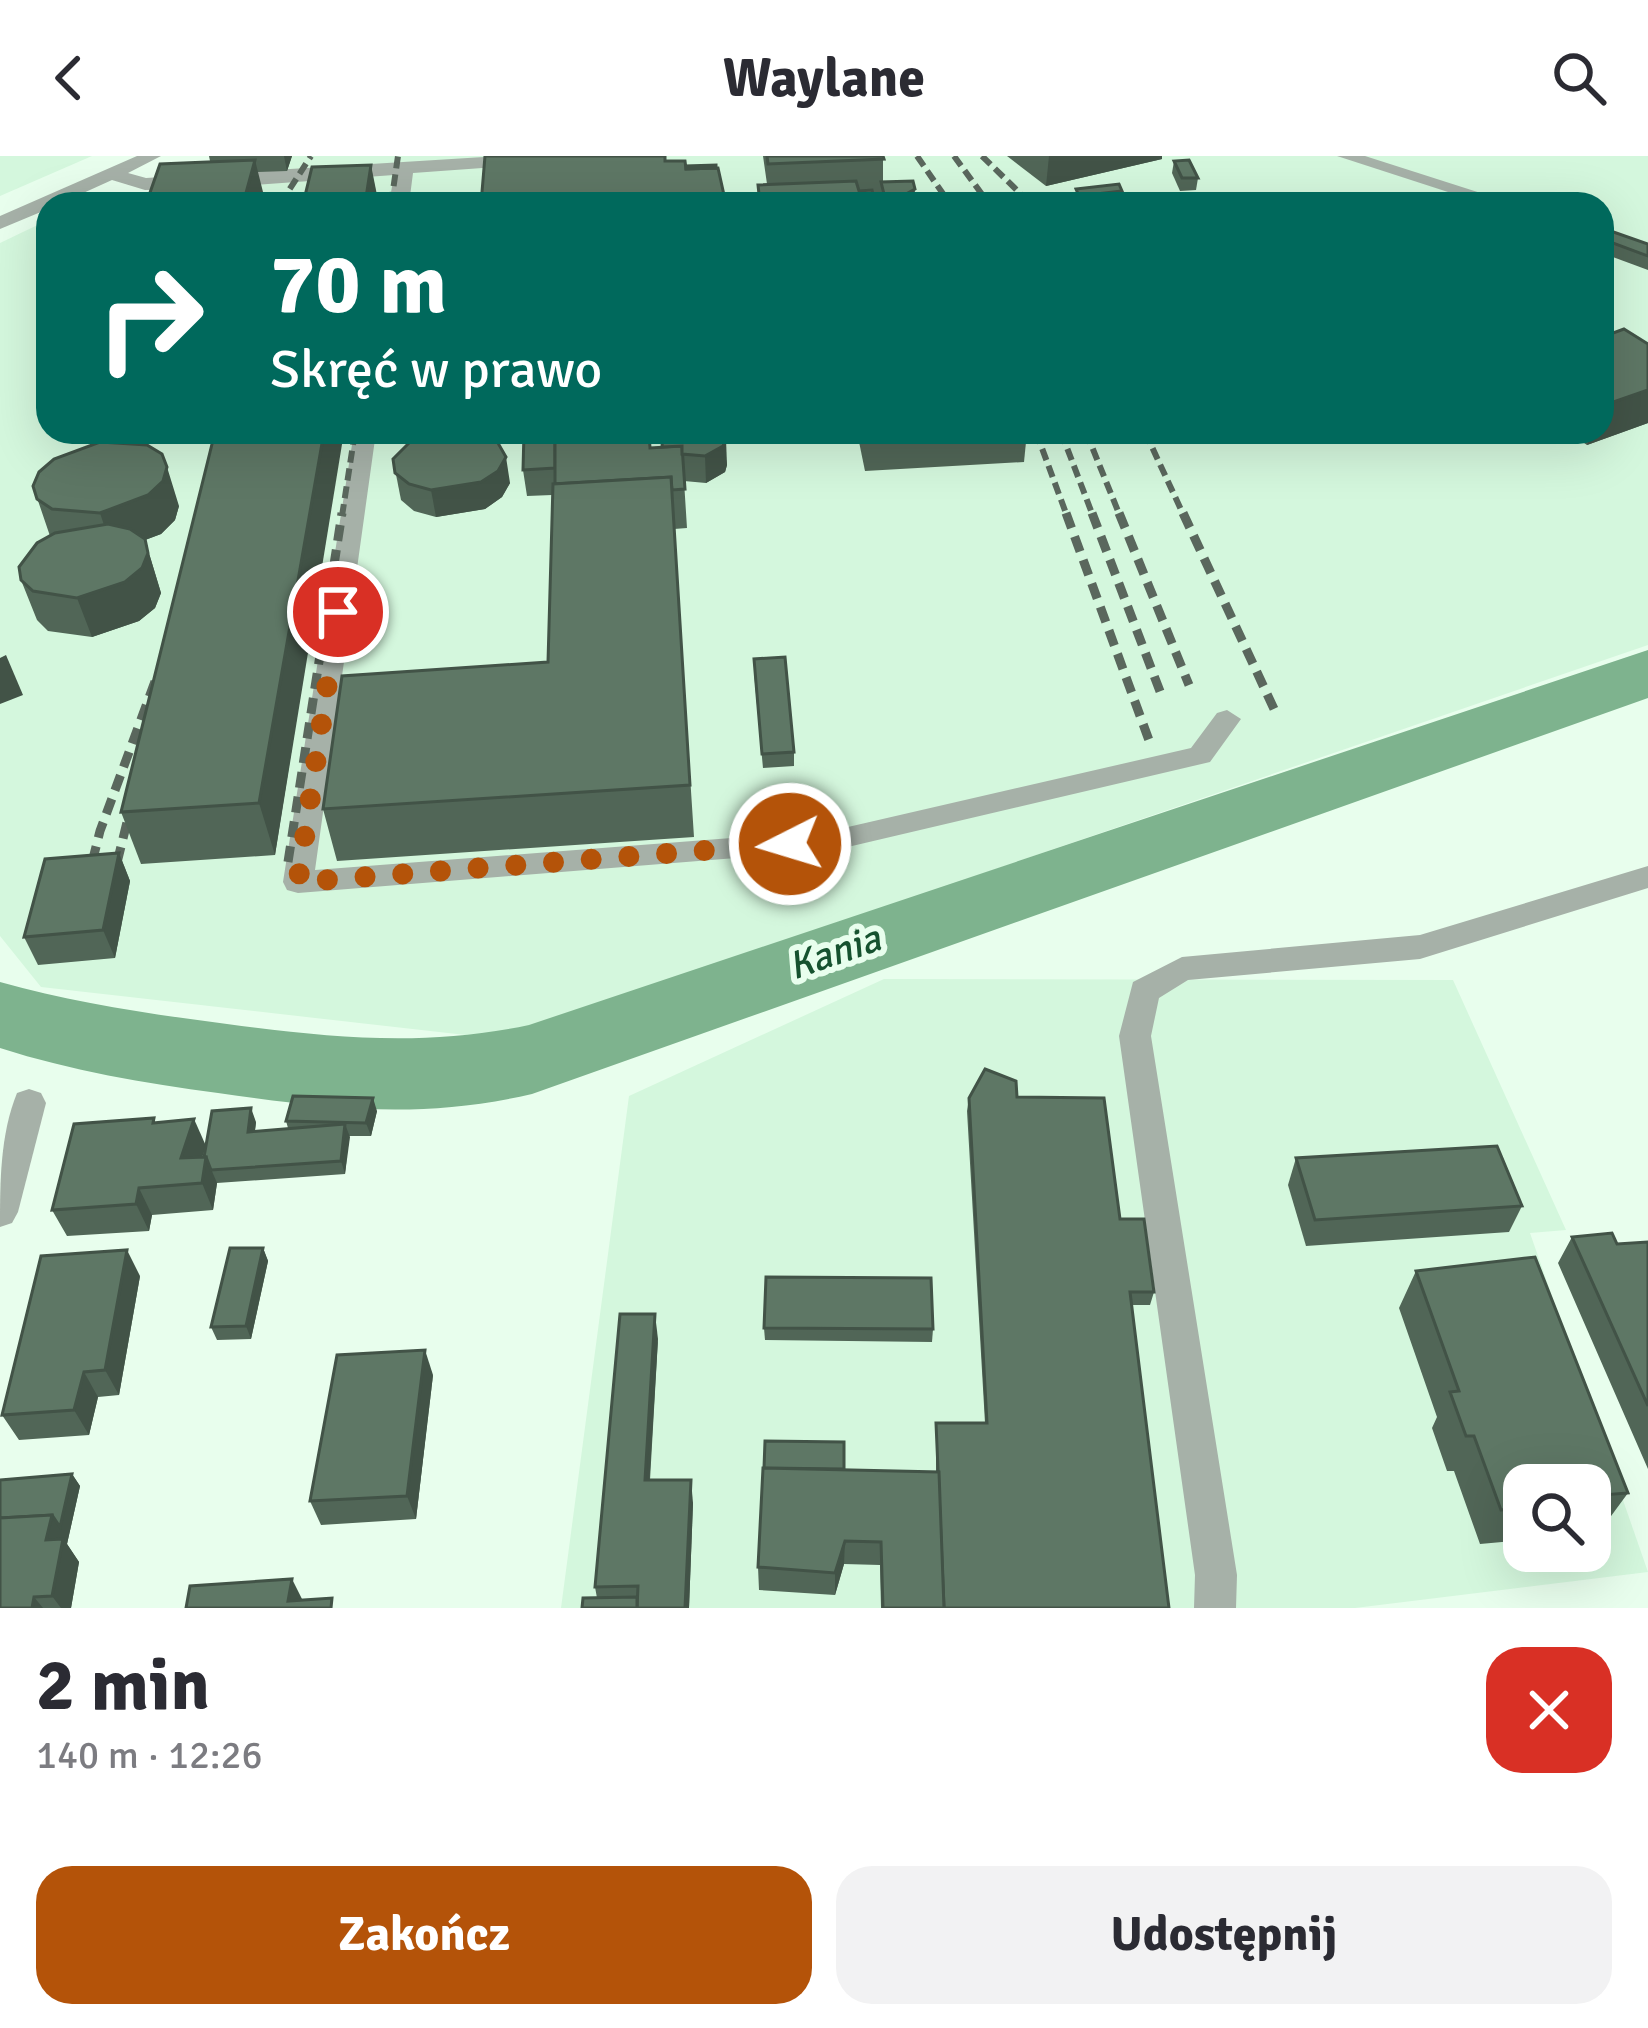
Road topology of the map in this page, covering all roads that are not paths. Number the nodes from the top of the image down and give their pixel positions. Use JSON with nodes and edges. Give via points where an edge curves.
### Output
{"nodes":[{"id":1,"x":152,"y":156,"type":"edge"},
{"id":2,"x":578,"y":156,"type":"edge"},
{"id":3,"x":1346,"y":156,"type":"edge"},
{"id":4,"x":404,"y":169,"type":"junction"},
{"id":5,"x":110,"y":174,"type":"junction"},
{"id":6,"x":70,"y":192,"type":"edge"},
{"id":7,"x":401,"y":192,"type":"edge"},
{"id":8,"x":1465,"y":192,"type":"edge"},
{"id":9,"x":36,"y":207,"type":"edge"},
{"id":10,"x":0,"y":223,"type":"edge"},
{"id":11,"x":363,"y":444,"type":"edge"},
{"id":12,"x":1227,"y":719,"type":"dead end"},
{"id":13,"x":1648,"y":878,"type":"edge"},
{"id":14,"x":29,"y":1103,"type":"dead end"},
{"id":15,"x":0,"y":1212,"type":"edge"},
{"id":16,"x":1215,"y":1608,"type":"edge"}],
"edges":[{"from":1,"to":5,"type":"street"},
{"from":2,"to":4,"type":"street"},
{"from":3,"to":8,"type":"street"},
{"from":4,"to":5,"type":"street","via":[[145,184]]},
{"from":4,"to":7,"type":"street"},
{"from":5,"to":6,"type":"street"},
{"from":9,"to":10,"type":"street"},
{"from":11,"to":12,"type":"street","via":[[298,882],[836,840],[1200,755]]},
{"from":13,"to":16,"type":"street","via":[[1420,947],[1182,969],[1144,991],[1135,1036]]},
{"from":14,"to":15,"type":"street"}]}
